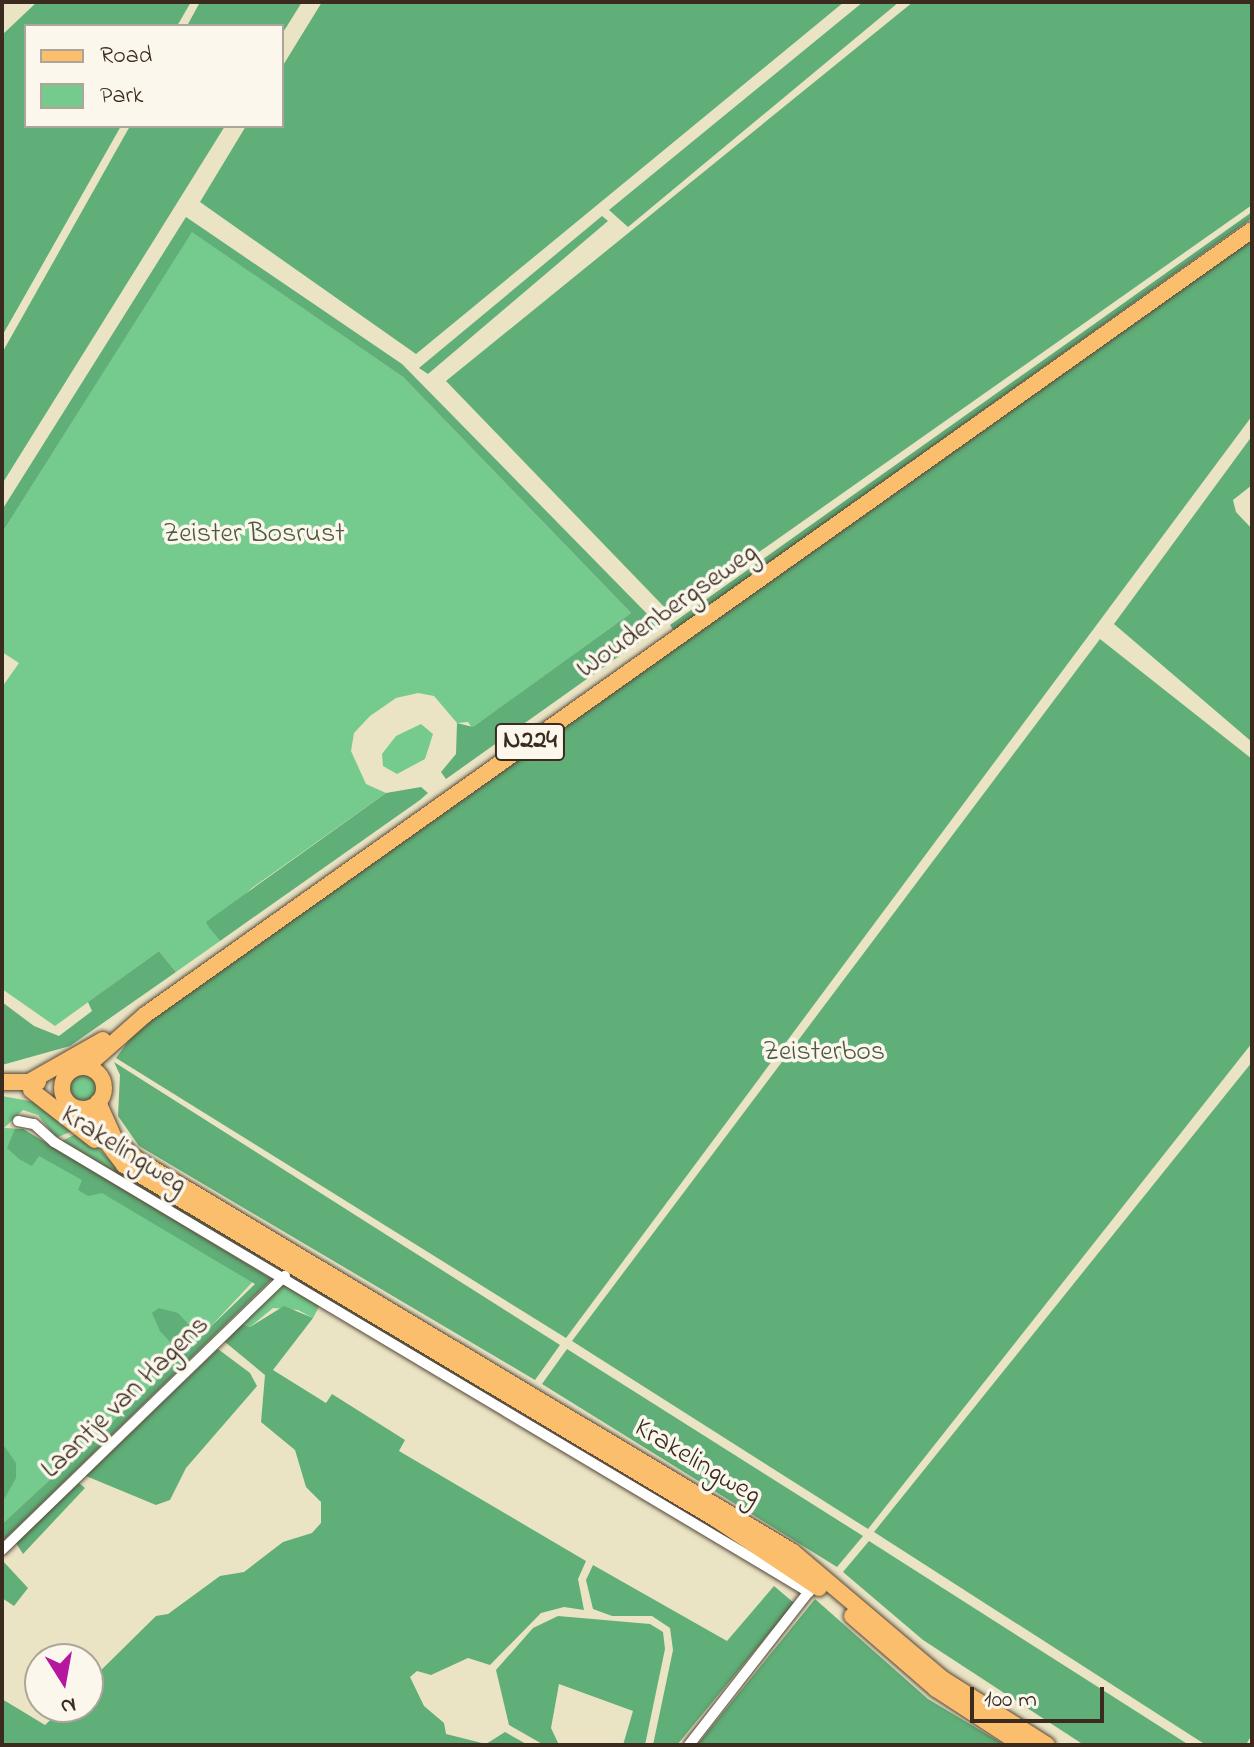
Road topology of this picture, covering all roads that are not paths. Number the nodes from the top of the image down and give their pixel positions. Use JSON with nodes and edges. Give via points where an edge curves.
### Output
{"nodes":[{"id":1,"x":1252,"y":230,"type":"edge"},
{"id":2,"x":137,"y":1021,"type":"junction"},
{"id":3,"x":119,"y":1041,"type":"junction"},
{"id":4,"x":86,"y":1067,"type":"junction"},
{"id":5,"x":101,"y":1078,"type":"junction"},
{"id":6,"x":2,"y":1085,"type":"edge"},
{"id":7,"x":30,"y":1086,"type":"junction"},
{"id":8,"x":63,"y":1087,"type":"junction"},
{"id":9,"x":98,"y":1102,"type":"junction"},
{"id":10,"x":82,"y":1109,"type":"junction"},
{"id":11,"x":18,"y":1121,"type":"dead end"},
{"id":12,"x":107,"y":1147,"type":"junction"},
{"id":13,"x":291,"y":1268,"type":"junction"},
{"id":14,"x":2,"y":1550,"type":"edge"},
{"id":15,"x":816,"y":1586,"type":"junction"},
{"id":16,"x":689,"y":1745,"type":"edge"},
{"id":17,"x":1022,"y":1745,"type":"edge"},
{"id":18,"x":1047,"y":1745,"type":"edge"}],
"edges":[{"from":1,"to":2,"type":"main road","name":"Woudenbergseweg","number":"N224"},
{"from":2,"to":3,"type":"main road","name":"Woudenbergseweg","number":"N224"},
{"from":2,"to":7,"type":"main road","number":"N224","via":[[119,1027]]},
{"from":3,"to":4,"type":"main road","name":"Woudenbergseweg","number":"N224"},
{"from":3,"to":5,"type":"main road","name":"Woudenbergseweg","number":"N224"},
{"from":4,"to":5,"type":"main road"},
{"from":4,"to":8,"type":"main road","number":"N224"},
{"from":5,"to":9,"type":"main road","number":"N224"},
{"from":6,"to":7,"type":"main road","number":"N224"},
{"from":7,"to":8,"type":"main road","number":"N224"},
{"from":7,"to":12,"type":"main road"},
{"from":8,"to":10,"type":"main road","name":"Krakelingweg"},
{"from":9,"to":10,"type":"main road"},
{"from":9,"to":13,"type":"main road","name":"Krakelingweg","via":[[125,1150]]},
{"from":10,"to":12,"type":"main road","name":"Krakelingweg"},
{"from":11,"to":13,"type":"street","name":"Krakelingweg","via":[[34,1124],[54,1142]]},
{"from":12,"to":13,"type":"main road","name":"Krakelingweg","via":[[124,1165]]},
{"from":13,"to":14,"type":"street","name":"Laantje van Hagens"},
{"from":13,"to":15,"type":"main road","name":"Krakelingweg","via":[[716,1519]]},
{"from":15,"to":16,"type":"street"},
{"from":15,"to":17,"type":"main road","name":"Krakelingweg","via":[[918,1676]]},
{"from":15,"to":18,"type":"main road","name":"Krakelingweg","via":[[943,1679]]}]}
